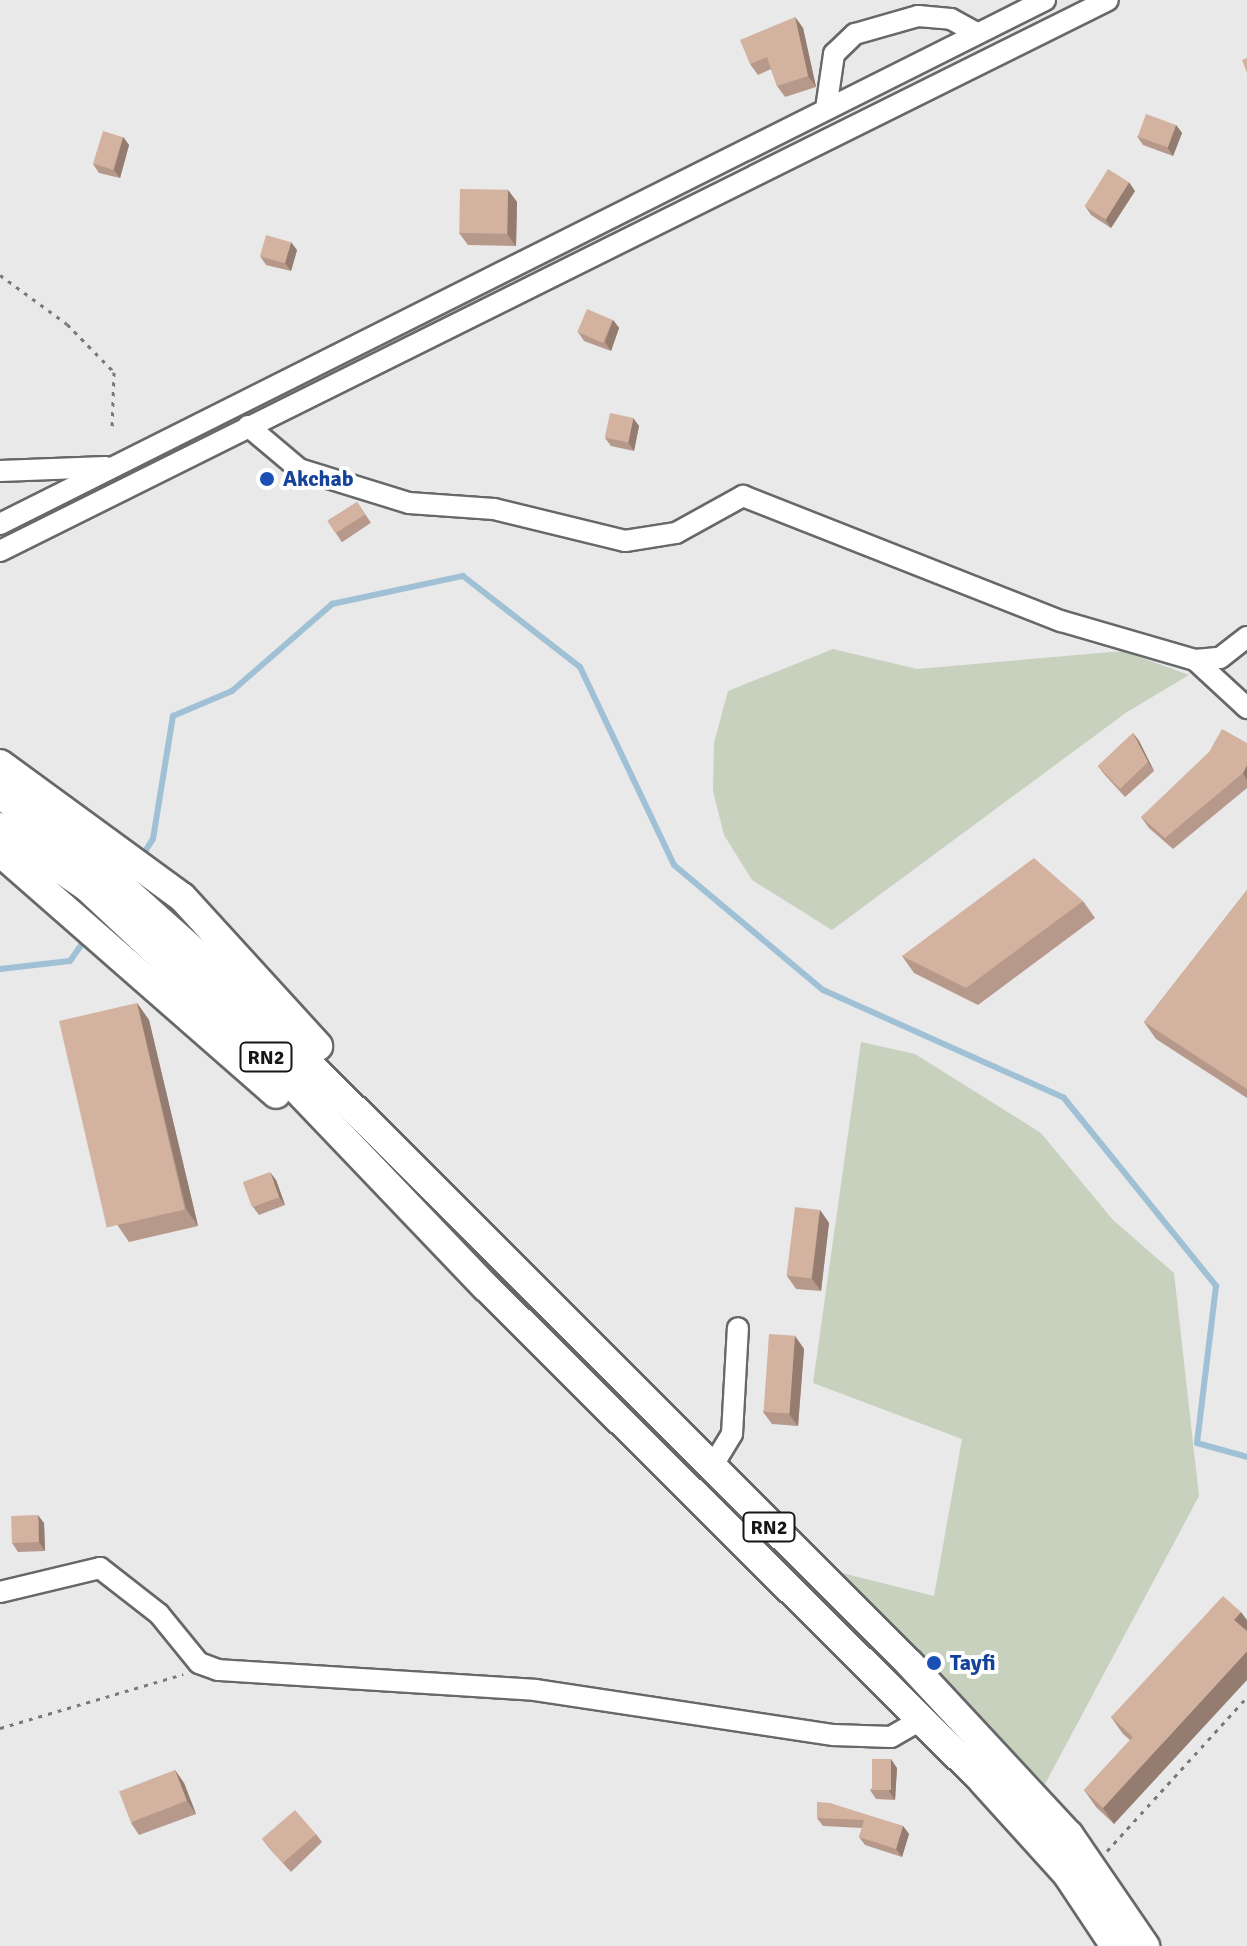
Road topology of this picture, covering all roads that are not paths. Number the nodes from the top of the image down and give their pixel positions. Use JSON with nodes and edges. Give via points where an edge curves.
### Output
{"nodes":[{"id":1,"x":1045,"y":0,"type":"edge"},
{"id":2,"x":1108,"y":0,"type":"edge"},
{"id":3,"x":974,"y":32,"type":"junction"},
{"id":4,"x":826,"y":109,"type":"junction"},
{"id":5,"x":248,"y":426,"type":"junction"},
{"id":6,"x":118,"y":466,"type":"junction"},
{"id":7,"x":0,"y":471,"type":"edge"},
{"id":8,"x":0,"y":524,"type":"edge"},
{"id":9,"x":30,"y":537,"type":"junction"},
{"id":10,"x":0,"y":551,"type":"edge"},
{"id":11,"x":0,"y":558,"type":"edge"},
{"id":12,"x":1247,"y":637,"type":"edge"},
{"id":13,"x":1195,"y":660,"type":"junction"},
{"id":14,"x":1247,"y":708,"type":"edge"},
{"id":15,"x":0,"y":764,"type":"edge"},
{"id":16,"x":0,"y":794,"type":"edge"},
{"id":17,"x":0,"y":827,"type":"edge"},
{"id":18,"x":0,"y":852,"type":"edge"},
{"id":19,"x":158,"y":935,"type":"junction"},
{"id":20,"x":373,"y":1126,"type":"junction"},
{"id":21,"x":375,"y":1170,"type":"junction"},
{"id":22,"x":738,"y":1328,"type":"dead end"},
{"id":23,"x":710,"y":1470,"type":"junction"},
{"id":24,"x":0,"y":1592,"type":"edge"},
{"id":25,"x":922,"y":1719,"type":"junction"},
{"id":26,"x":1115,"y":1946,"type":"edge"},
{"id":27,"x":1145,"y":1946,"type":"edge"}],
"edges":[{"from":1,"to":3,"type":"street"},
{"from":2,"to":5,"type":"street"},
{"from":3,"to":4,"type":"street"},
{"from":3,"to":4,"type":"street","via":[[951,19],[918,16],[855,34],[834,54]]},
{"from":4,"to":6,"type":"street"},
{"from":5,"to":9,"type":"street"},
{"from":5,"to":13,"type":"street","via":[[299,469],[362,493],[494,509],[599,537],[654,539],[735,499],[754,498],[1061,621]]},
{"from":6,"to":7,"type":"street"},
{"from":6,"to":8,"type":"street"},
{"from":9,"to":10,"type":"street"},
{"from":9,"to":11,"type":"street"},
{"from":12,"to":13,"type":"street","via":[[1220,658]]},
{"from":13,"to":14,"type":"street"},
{"from":15,"to":20,"type":"highway","via":[[107,836],[182,897],[337,1069]]},
{"from":16,"to":19,"type":"highway","number":"RN2"},
{"from":17,"to":19,"type":"highway","number":"RN2"},
{"from":18,"to":21,"type":"highway","via":[[311,1126]]},
{"from":19,"to":20,"type":"highway","number":"RN2"},
{"from":19,"to":21,"type":"highway","number":"RN2"},
{"from":20,"to":23,"type":"highway","number":"RN2"},
{"from":21,"to":25,"type":"highway","number":"RN2"},
{"from":22,"to":23,"type":"street","via":[[732,1434]]},
{"from":23,"to":27,"type":"highway","number":"RN2","via":[[1034,1793]]},
{"from":24,"to":25,"type":"street","via":[[100,1568],[159,1614],[199,1663],[243,1673],[535,1690],[834,1735],[891,1737]]},
{"from":25,"to":26,"type":"highway","number":"RN2","via":[[1067,1874]]}]}
